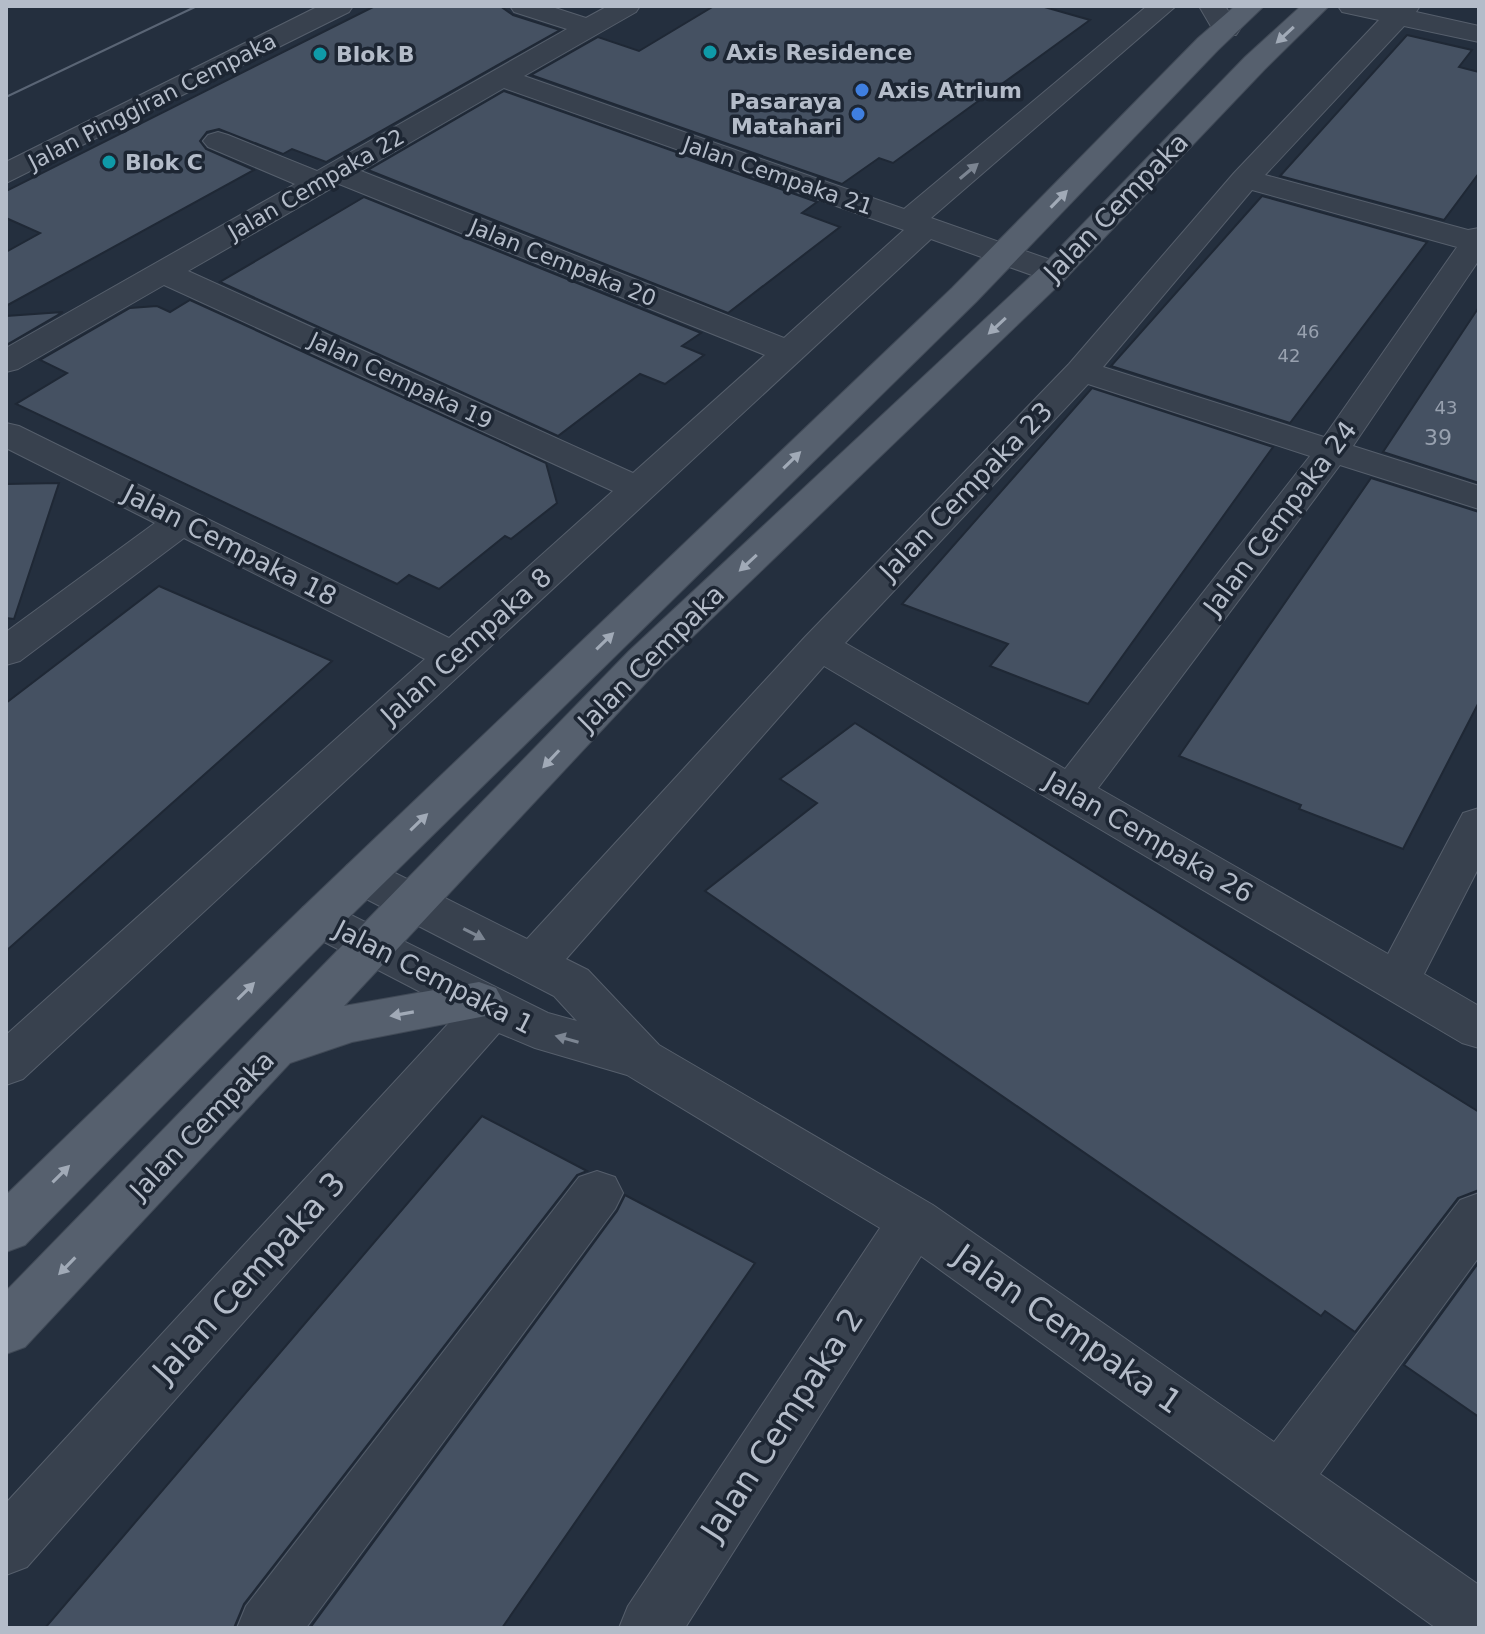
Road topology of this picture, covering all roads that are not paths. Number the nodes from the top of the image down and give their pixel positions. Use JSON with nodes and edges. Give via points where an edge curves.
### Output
{"nodes":[{"id":1,"x":340,"y":6,"type":"edge"},
{"id":2,"x":523,"y":6,"type":"edge"},
{"id":3,"x":627,"y":6,"type":"edge"},
{"id":4,"x":1163,"y":6,"type":"edge"},
{"id":5,"x":1251,"y":6,"type":"edge"},
{"id":6,"x":1316,"y":6,"type":"edge"},
{"id":7,"x":1351,"y":6,"type":"edge"},
{"id":8,"x":1402,"y":11,"type":"edge"},
{"id":9,"x":1219,"y":17,"type":"edge"},
{"id":10,"x":589,"y":28,"type":"junction"},
{"id":11,"x":1479,"y":34,"type":"edge"},
{"id":12,"x":502,"y":78,"type":"junction"},
{"id":13,"x":218,"y":141,"type":"dead end"},
{"id":14,"x":6,"y":174,"type":"edge"},
{"id":15,"x":328,"y":177,"type":"junction"},
{"id":16,"x":1245,"y":179,"type":"junction"},
{"id":17,"x":918,"y":224,"type":"junction"},
{"id":18,"x":1478,"y":241,"type":"edge"},
{"id":19,"x":1005,"y":255,"type":"junction"},
{"id":20,"x":163,"y":272,"type":"junction"},
{"id":21,"x":1054,"y":272,"type":"junction"},
{"id":22,"x":789,"y":352,"type":"junction"},
{"id":23,"x":6,"y":362,"type":"edge"},
{"id":24,"x":1081,"y":371,"type":"junction"},
{"id":25,"x":6,"y":434,"type":"edge"},
{"id":26,"x":1332,"y":451,"type":"junction"},
{"id":27,"x":639,"y":489,"type":"junction"},
{"id":28,"x":1479,"y":498,"type":"edge"},
{"id":29,"x":182,"y":521,"type":"junction"},
{"id":30,"x":819,"y":646,"type":"junction"},
{"id":31,"x":6,"y":652,"type":"edge"},
{"id":32,"x":454,"y":657,"type":"junction"},
{"id":33,"x":1071,"y":792,"type":"junction"},
{"id":34,"x":1479,"y":824,"type":"edge"},
{"id":35,"x":363,"y":877,"type":"junction"},
{"id":36,"x":414,"y":903,"type":"junction"},
{"id":37,"x":319,"y":919,"type":"junction"},
{"id":38,"x":373,"y":945,"type":"junction"},
{"id":39,"x":533,"y":964,"type":"junction"},
{"id":40,"x":1397,"y":981,"type":"junction"},
{"id":41,"x":485,"y":1004,"type":"junction"},
{"id":42,"x":1479,"y":1029,"type":"edge"},
{"id":43,"x":276,"y":1048,"type":"junction"},
{"id":44,"x":642,"y":1059,"type":"junction"},
{"id":45,"x":6,"y":1065,"type":"edge"},
{"id":46,"x":597,"y":1193,"type":"dead end"},
{"id":47,"x":1479,"y":1216,"type":"edge"},
{"id":48,"x":914,"y":1221,"type":"junction"},
{"id":49,"x":6,"y":1229,"type":"edge"},
{"id":50,"x":6,"y":1329,"type":"edge"},
{"id":51,"x":1281,"y":1479,"type":"junction"},
{"id":52,"x":6,"y":1546,"type":"edge"},
{"id":53,"x":1479,"y":1622,"type":"edge"},
{"id":54,"x":268,"y":1628,"type":"edge"},
{"id":55,"x":650,"y":1628,"type":"edge"}],
"edges":[{"from":1,"to":14,"type":"street","name":"Jalan Pinggiran Cempaka"},
{"from":2,"to":10,"type":"street"},
{"from":3,"to":10,"type":"street","name":"Jalan Cempaka 22"},
{"from":17,"to":4,"type":"street","name":"Jalan Cempaka 8","one_way":true},
{"from":5,"to":9,"type":"main road","name":"Jalan Cempaka"},
{"from":6,"to":21,"type":"main road","name":"Jalan Cempaka","one_way":true},
{"from":7,"to":8,"type":"street"},
{"from":8,"to":11,"type":"street"},
{"from":8,"to":16,"type":"street","name":"Jalan Cempaka 23"},
{"from":19,"to":9,"type":"main road","name":"Jalan Cempaka","one_way":true},
{"from":10,"to":12,"type":"street","name":"Jalan Cempaka 22"},
{"from":12,"to":15,"type":"street","name":"Jalan Cempaka 22"},
{"from":12,"to":17,"type":"street","name":"Jalan Cempaka 21"},
{"from":13,"to":15,"type":"street","name":"Jalan Cempaka 20"},
{"from":15,"to":20,"type":"street","name":"Jalan Cempaka 22"},
{"from":15,"to":22,"type":"street","name":"Jalan Cempaka 20"},
{"from":16,"to":18,"type":"street"},
{"from":16,"to":24,"type":"street","name":"Jalan Cempaka 23"},
{"from":17,"to":19,"type":"street","name":"Jalan Cempaka 21"},
{"from":17,"to":22,"type":"street","name":"Jalan Cempaka 8"},
{"from":18,"to":26,"type":"street","name":"Jalan Cempaka 24"},
{"from":19,"to":21,"type":"street","name":"Jalan Cempaka 21"},
{"from":35,"to":19,"type":"main road","name":"Jalan Cempaka","one_way":true},
{"from":20,"to":23,"type":"street","name":"Jalan Cempaka 22"},
{"from":20,"to":27,"type":"street","name":"Jalan Cempaka 19"},
{"from":21,"to":36,"type":"main road","name":"Jalan Cempaka","one_way":true,"via":[[643,661]]},
{"from":22,"to":27,"type":"street","name":"Jalan Cempaka 8"},
{"from":24,"to":26,"type":"street"},
{"from":24,"to":30,"type":"street","name":"Jalan Cempaka 23"},
{"from":25,"to":29,"type":"street","name":"Jalan Cempaka 18"},
{"from":26,"to":28,"type":"street"},
{"from":26,"to":33,"type":"street","name":"Jalan Cempaka 24"},
{"from":27,"to":32,"type":"street","name":"Jalan Cempaka 8"},
{"from":29,"to":31,"type":"street"},
{"from":29,"to":32,"type":"street","name":"Jalan Cempaka 18"},
{"from":30,"to":33,"type":"street","name":"Jalan Cempaka 26"},
{"from":30,"to":39,"type":"street","name":"Jalan Cempaka 23"},
{"from":32,"to":45,"type":"street","name":"Jalan Cempaka 8"},
{"from":33,"to":40,"type":"street","name":"Jalan Cempaka 26"},
{"from":34,"to":40,"type":"street"},
{"from":35,"to":36,"type":"street","name":"Jalan Cempaka 1"},
{"from":35,"to":37,"type":"main road","name":"Jalan Cempaka"},
{"from":36,"to":38,"type":"main road","name":"Jalan Cempaka"},
{"from":36,"to":39,"type":"street","name":"Jalan Cempaka 1","one_way":true},
{"from":37,"to":38,"type":"street","name":"Jalan Cempaka 1"},
{"from":49,"to":37,"type":"main road","name":"Jalan Cempaka","one_way":true},
{"from":38,"to":41,"type":"street","name":"Jalan Cempaka 1"},
{"from":38,"to":43,"type":"main road","name":"Jalan Cempaka"},
{"from":39,"to":44,"type":"street","name":"Jalan Cempaka 1","via":[[571,983]]},
{"from":40,"to":42,"type":"street","name":"Jalan Cempaka 26"},
{"from":41,"to":43,"type":"main road","one_way":true,"via":[[350,1023]]},
{"from":44,"to":41,"type":"street","name":"Jalan Cempaka 1","one_way":true,"via":[[535,1029]]},
{"from":41,"to":52,"type":"street","name":"Jalan Cempaka 3"},
{"from":43,"to":50,"type":"main road","name":"Jalan Cempaka","one_way":true},
{"from":44,"to":48,"type":"street","name":"Jalan Cempaka 1"},
{"from":46,"to":54,"type":"street"},
{"from":47,"to":51,"type":"street"},
{"from":48,"to":51,"type":"street","name":"Jalan Cempaka 1"},
{"from":48,"to":55,"type":"street","name":"Jalan Cempaka 2"},
{"from":51,"to":53,"type":"street","name":"Jalan Cempaka 1"}]}
